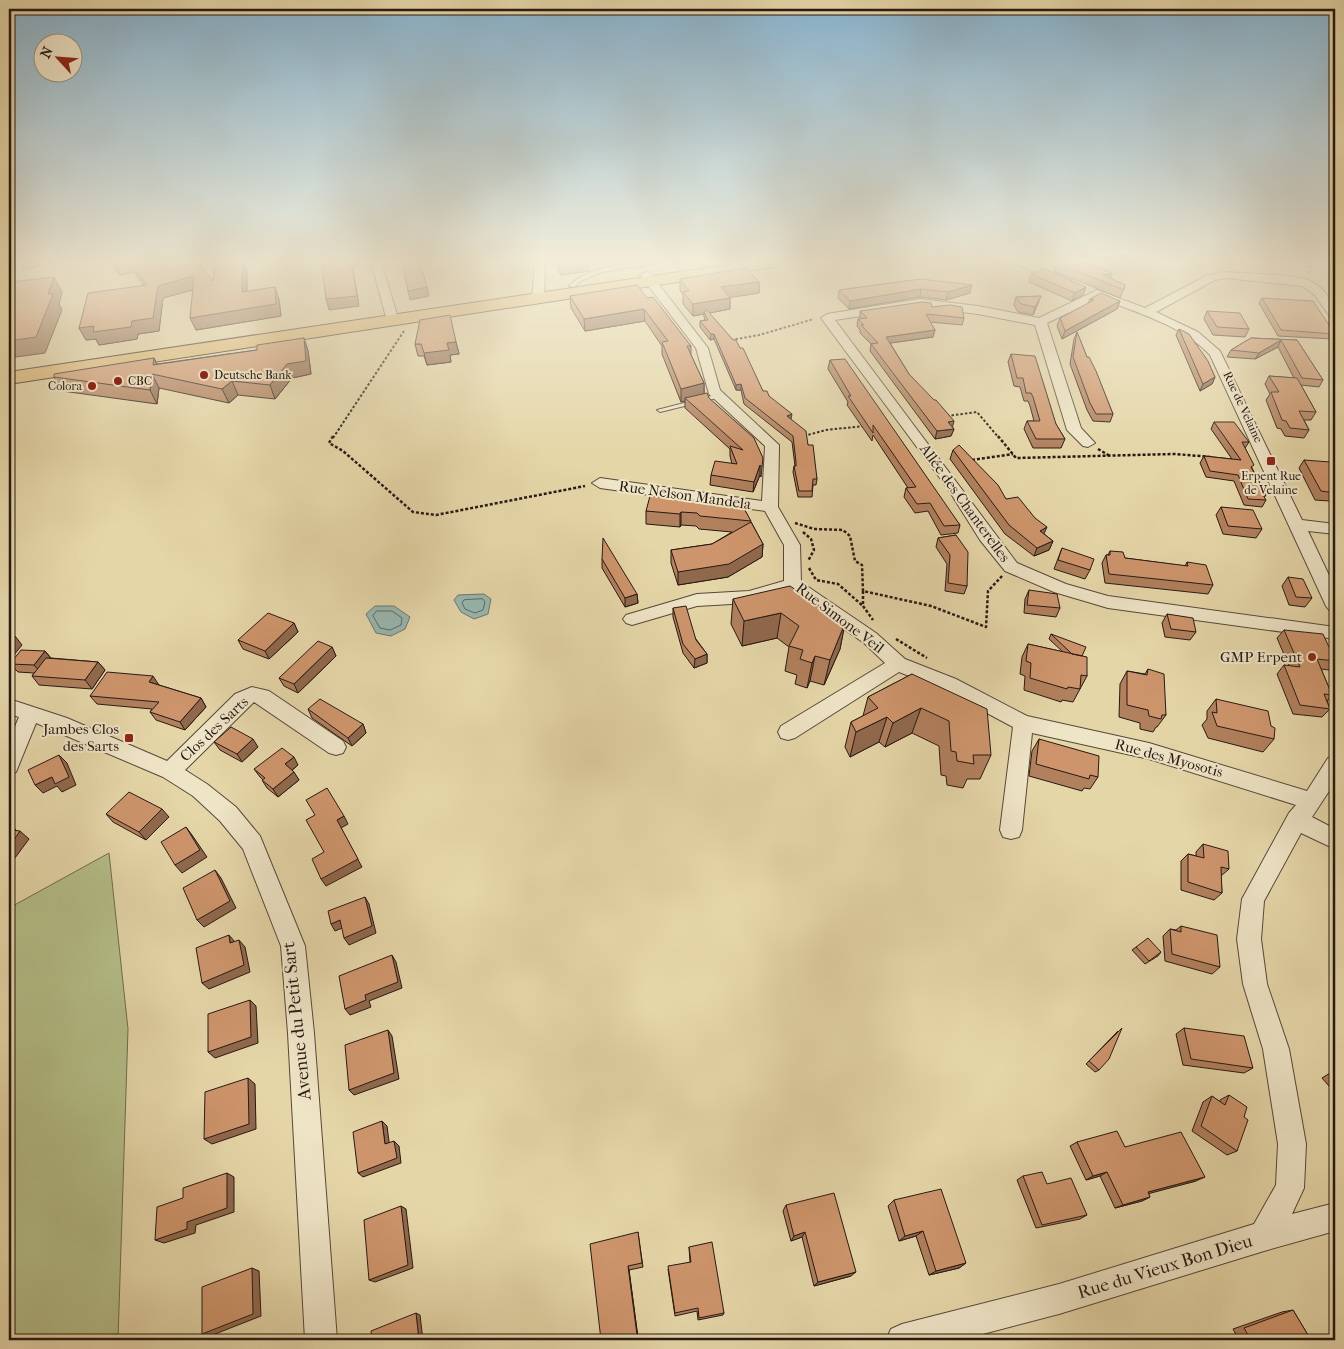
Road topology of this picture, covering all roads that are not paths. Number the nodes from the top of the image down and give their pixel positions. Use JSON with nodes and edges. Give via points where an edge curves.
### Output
{"nodes":[{"id":1,"x":341,"y":325,"type":"edge"},
{"id":2,"x":348,"y":325,"type":"edge"},
{"id":3,"x":684,"y":325,"type":"edge"},
{"id":4,"x":833,"y":325,"type":"edge"},
{"id":5,"x":1041,"y":325,"type":"edge"},
{"id":6,"x":1170,"y":325,"type":"edge"},
{"id":7,"x":9,"y":370,"type":"edge"},
{"id":8,"x":9,"y":378,"type":"edge"},
{"id":9,"x":719,"y":396,"type":"junction"},
{"id":10,"x":660,"y":410,"type":"dead end"},
{"id":11,"x":1088,"y":443,"type":"dead end"},
{"id":12,"x":600,"y":483,"type":"road end"},
{"id":13,"x":772,"y":511,"type":"junction"},
{"id":14,"x":1298,"y":525,"type":"junction"},
{"id":15,"x":1335,"y":529,"type":"edge"},
{"id":16,"x":792,"y":584,"type":"junction"},
{"id":17,"x":1335,"y":606,"type":"edge"},
{"id":18,"x":632,"y":619,"type":"dead end"},
{"id":19,"x":1335,"y":633,"type":"edge"},
{"id":20,"x":898,"y":664,"type":"junction"},
{"id":21,"x":19,"y":709,"type":"edge"},
{"id":22,"x":1023,"y":723,"type":"junction"},
{"id":23,"x":788,"y":732,"type":"dead end"},
{"id":24,"x":336,"y":747,"type":"dead end"},
{"id":25,"x":1335,"y":764,"type":"edge"},
{"id":26,"x":9,"y":766,"type":"edge"},
{"id":27,"x":170,"y":772,"type":"junction"},
{"id":28,"x":1316,"y":800,"type":"edge"},
{"id":29,"x":1011,"y":830,"type":"dead end"},
{"id":30,"x":1335,"y":839,"type":"edge"},
{"id":31,"x":1335,"y":1217,"type":"edge"},
{"id":32,"x":1264,"y":1236,"type":"junction"},
{"id":33,"x":321,"y":1340,"type":"edge"},
{"id":34,"x":902,"y":1340,"type":"edge"}],
"edges":[{"from":1,"to":7,"type":"main road"},
{"from":2,"to":8,"type":"main road"},
{"from":3,"to":9,"type":"street","via":[[701,346],[714,391]]},
{"from":4,"to":19,"type":"street","name":"Allée des Chanterelles","via":[[1011,567],[1060,588],[1108,602]]},
{"from":5,"to":11,"type":"street","via":[[1074,430]]},
{"from":6,"to":14,"type":"street","name":"Rue de Velaine","via":[[1200,339],[1216,354]]},
{"from":9,"to":10,"type":"lane"},
{"from":9,"to":13,"type":"street","via":[[772,446]]},
{"from":12,"to":13,"type":"street","name":"Rue Nelson Mandela"},
{"from":13,"to":16,"type":"street","name":"Rue Simone Veil","via":[[792,545]]},
{"from":14,"to":15,"type":"street"},
{"from":14,"to":17,"type":"street","name":"Rue de Velaine"},
{"from":16,"to":18,"type":"street","via":[[749,597],[698,600]]},
{"from":16,"to":20,"type":"street","name":"Rue Simone Veil","via":[[870,638]]},
{"from":20,"to":22,"type":"street","name":"Rue Simone Veil","via":[[925,673]]},
{"from":20,"to":23,"type":"street"},
{"from":21,"to":26,"type":"street"},
{"from":21,"to":27,"type":"street","name":"Avenue du Petit Sart"},
{"from":22,"to":28,"type":"street","name":"Rue des Myosotis","via":[[1149,751]]},
{"from":22,"to":29,"type":"street"},
{"from":24,"to":27,"type":"street","name":"Clos des Sarts","via":[[262,696],[252,694],[242,699]]},
{"from":25,"to":28,"type":"street","name":"Rue du Vieux Bon Dieu"},
{"from":27,"to":33,"type":"street","name":"Avenue du Petit Sart","via":[[200,790],[228,814],[252,843],[293,946],[302,1033]]},
{"from":28,"to":30,"type":"street","name":"Rue des Myosotis"},
{"from":28,"to":32,"type":"street","name":"Rue du Vieux Bon Dieu","via":[[1253,899],[1250,931],[1255,984],[1276,1049],[1292,1144],[1290,1188]]},
{"from":31,"to":32,"type":"street"},
{"from":32,"to":34,"type":"street","name":"Rue du Vieux Bon Dieu","via":[[1058,1300]]}]}
